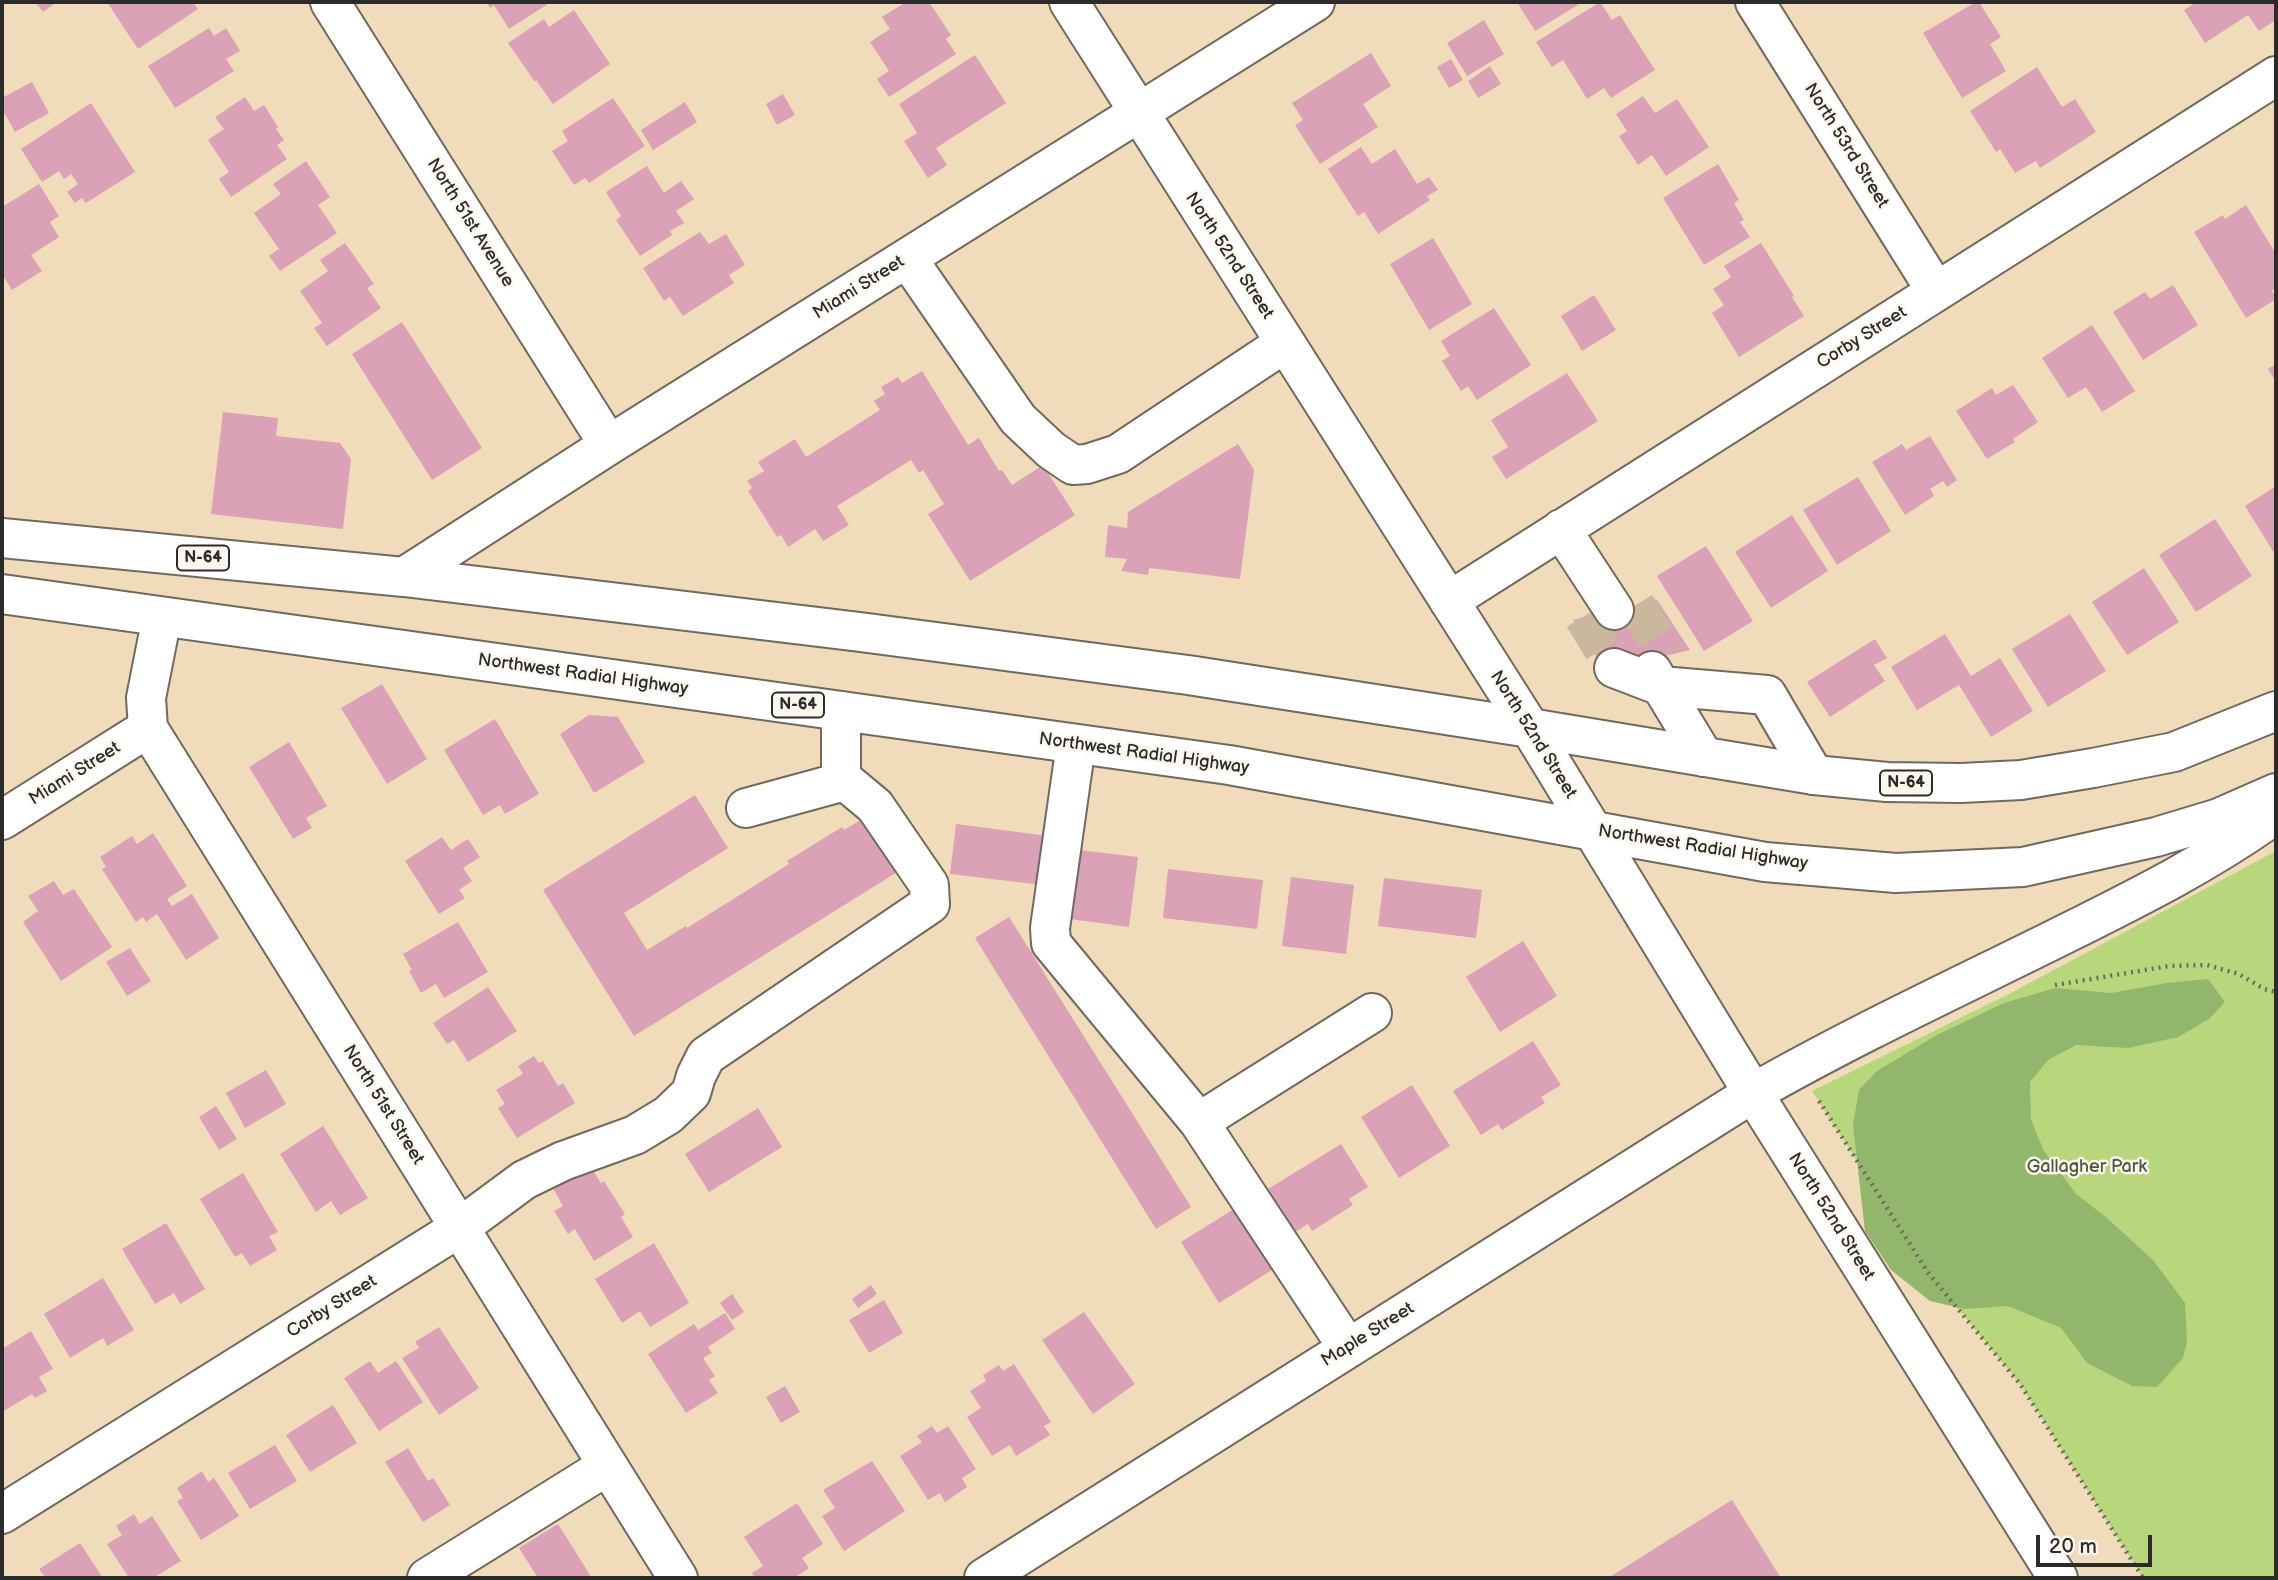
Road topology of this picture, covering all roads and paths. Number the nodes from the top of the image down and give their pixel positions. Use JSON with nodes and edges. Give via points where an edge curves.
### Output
{"nodes":[{"id":1,"x":330,"y":2,"type":"edge"},
{"id":2,"x":1069,"y":2,"type":"edge"},
{"id":3,"x":1315,"y":2,"type":"edge"},
{"id":4,"x":1755,"y":2,"type":"edge"},
{"id":5,"x":2276,"y":76,"type":"edge"},
{"id":6,"x":1139,"y":113,"type":"junction"},
{"id":7,"x":907,"y":258,"type":"junction"},
{"id":8,"x":1936,"y":291,"type":"junction"},
{"id":9,"x":1285,"y":343,"type":"junction"},
{"id":10,"x":609,"y":445,"type":"junction"},
{"id":11,"x":1561,"y":529,"type":"junction"},
{"id":12,"x":3,"y":535,"type":"edge"},
{"id":13,"x":404,"y":577,"type":"junction"},
{"id":14,"x":2,"y":594,"type":"edge"},
{"id":15,"x":1449,"y":601,"type":"junction"},
{"id":16,"x":1607,"y":604,"type":"tunnel mouth"},
{"id":17,"x":162,"y":617,"type":"junction"},
{"id":18,"x":841,"y":711,"type":"junction"},
{"id":19,"x":2276,"y":711,"type":"edge"},
{"id":20,"x":148,"y":728,"type":"junction"},
{"id":21,"x":1530,"y":728,"type":"junction"},
{"id":22,"x":1076,"y":744,"type":"junction"},
{"id":23,"x":1704,"y":757,"type":"junction"},
{"id":24,"x":1814,"y":775,"type":"junction"},
{"id":25,"x":845,"y":781,"type":"junction"},
{"id":26,"x":2276,"y":793,"type":"edge"},
{"id":27,"x":746,"y":808,"type":"dead end"},
{"id":28,"x":2276,"y":814,"type":"edge"},
{"id":29,"x":2,"y":820,"type":"edge"},
{"id":30,"x":1592,"y":830,"type":"junction"},
{"id":31,"x":2046,"y":987,"type":"dead end"},
{"id":32,"x":2276,"y":992,"type":"edge"},
{"id":33,"x":1372,"y":1013,"type":"dead end"},
{"id":34,"x":1812,"y":1091,"type":"dead end"},
{"id":35,"x":1753,"y":1093,"type":"junction"},
{"id":36,"x":1199,"y":1122,"type":"junction"},
{"id":37,"x":458,"y":1228,"type":"junction"},
{"id":38,"x":1348,"y":1348,"type":"junction"},
{"id":39,"x":607,"y":1466,"type":"junction"},
{"id":40,"x":2,"y":1514,"type":"edge"},
{"id":41,"x":427,"y":1578,"type":"edge"},
{"id":42,"x":678,"y":1578,"type":"edge"},
{"id":43,"x":984,"y":1578,"type":"edge"},
{"id":44,"x":2058,"y":1578,"type":"edge"},
{"id":45,"x":2143,"y":1578,"type":"edge"}],
"edges":[{"from":1,"to":10,"type":"street","name":"North 51st Avenue"},
{"from":2,"to":6,"type":"street","name":"North 52nd Street"},
{"from":3,"to":6,"type":"street","name":"Miami Street"},
{"from":4,"to":8,"type":"street","name":"North 53rd Street"},
{"from":5,"to":8,"type":"street","name":"Corby Street"},
{"from":6,"to":7,"type":"street","name":"Miami Street"},
{"from":6,"to":9,"type":"street","name":"North 52nd Street"},
{"from":7,"to":9,"type":"street","via":[[1018,419],[1073,465],[1118,454]]},
{"from":7,"to":10,"type":"street","name":"Miami Street"},
{"from":8,"to":11,"type":"street","name":"Corby Street"},
{"from":9,"to":15,"type":"street","name":"North 52nd Street"},
{"from":10,"to":13,"type":"street","name":"Miami Street"},
{"from":11,"to":15,"type":"street","name":"Corby Street"},
{"from":11,"to":16,"type":"street"},
{"from":12,"to":13,"type":"street","number":"N-64"},
{"from":13,"to":21,"type":"street","number":"N-64","via":[[1160,671]]},
{"from":14,"to":17,"type":"street","name":"Northwest Radial Highway","number":"N-64"},
{"from":15,"to":21,"type":"street","name":"North 52nd Street"},
{"from":17,"to":18,"type":"street","name":"Northwest Radial Highway","number":"N-64"},
{"from":17,"to":20,"type":"street","via":[[146,698]]},
{"from":18,"to":22,"type":"street","name":"Northwest Radial Highway","number":"N-64"},
{"from":18,"to":25,"type":"street","via":[[841,774]]},
{"from":19,"to":24,"type":"street","number":"N-64","via":[[2174,752],[2021,780],[1886,782]]},
{"from":20,"to":29,"type":"street","name":"Miami Street"},
{"from":20,"to":37,"type":"street","name":"North 51st Street"},
{"from":21,"to":23,"type":"street","number":"N-64"},
{"from":21,"to":30,"type":"street","name":"North 52nd Street"},
{"from":22,"to":30,"type":"street","name":"Northwest Radial Highway","number":"N-64","via":[[1229,765]]},
{"from":22,"to":36,"type":"street","via":[[1051,943]]},
{"from":23,"to":24,"type":"street","number":"N-64"},
{"from":23,"to":24,"type":"street","via":[[1647,667],[1767,695]]},
{"from":25,"to":27,"type":"street"},
{"from":25,"to":37,"type":"street","name":"Corby Street","via":[[875,806],[929,885],[930,904],[706,1056],[691,1093],[668,1115],[635,1135],[524,1180]]},
{"from":26,"to":30,"type":"street","name":"Northwest Radial Highway","number":"N-64","via":[[2219,818],[2168,833],[2023,867],[1896,873],[1834,869],[1765,862]]},
{"from":28,"to":35,"type":"street","name":"Maple Street","via":[[2201,864]]},
{"from":30,"to":35,"type":"street","name":"North 52nd Street"},
{"from":31,"to":32,"type":"path","via":[[2169,966],[2207,965]]},
{"from":33,"to":36,"type":"street"},
{"from":34,"to":45,"type":"path","via":[[1929,1274],[2020,1384]]},
{"from":35,"to":38,"type":"street","name":"Maple Street"},
{"from":35,"to":44,"type":"street","name":"North 52nd Street"},
{"from":36,"to":38,"type":"street"},
{"from":37,"to":39,"type":"street","name":"North 51st Street"},
{"from":37,"to":40,"type":"street","name":"Corby Street"},
{"from":38,"to":43,"type":"street","name":"Maple Street"},
{"from":39,"to":41,"type":"street"},
{"from":39,"to":42,"type":"street","name":"North 51st Street"}]}
